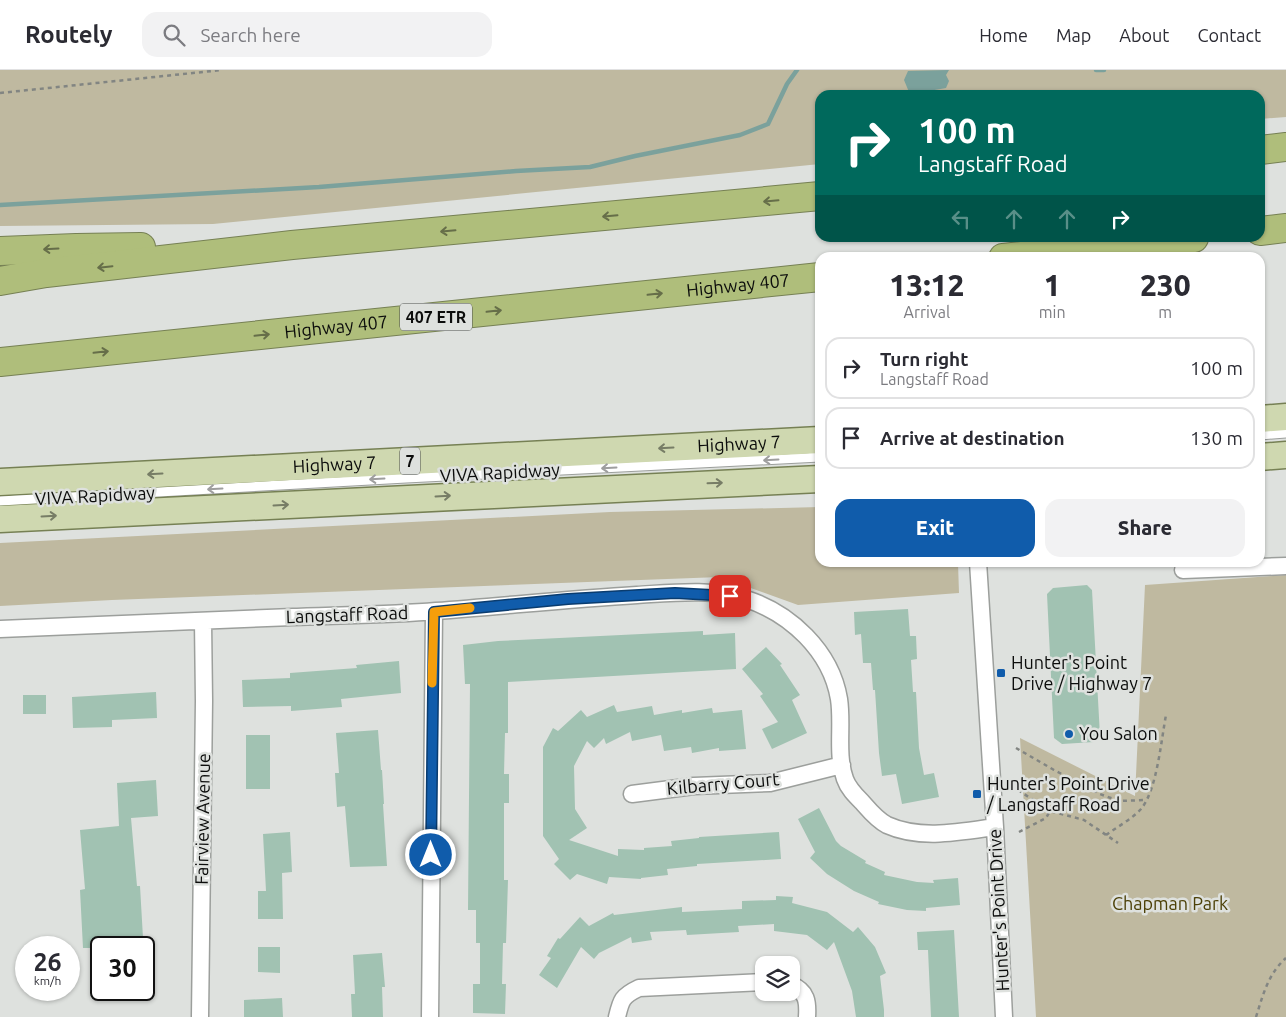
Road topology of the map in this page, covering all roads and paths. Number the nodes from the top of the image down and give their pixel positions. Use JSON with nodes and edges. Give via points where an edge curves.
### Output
{"nodes":[{"id":1,"x":222,"y":70,"type":"edge"},
{"id":2,"x":0,"y":93,"type":"edge"},
{"id":3,"x":1286,"y":147,"type":"edge"},
{"id":4,"x":1265,"y":149,"type":"edge"},
{"id":5,"x":815,"y":196,"type":"edge"},
{"id":6,"x":1286,"y":228,"type":"edge"},
{"id":7,"x":1265,"y":230,"type":"edge"},
{"id":8,"x":1156,"y":242,"type":"edge"},
{"id":9,"x":292,"y":246,"type":"junction"},
{"id":10,"x":0,"y":251,"type":"edge"},
{"id":11,"x":1060,"y":252,"type":"edge"},
{"id":12,"x":815,"y":278,"type":"edge"},
{"id":13,"x":0,"y":281,"type":"edge"},
{"id":14,"x":52,"y":357,"type":"junction"},
{"id":15,"x":0,"y":362,"type":"edge"},
{"id":16,"x":0,"y":372,"type":"edge"},
{"id":17,"x":1286,"y":417,"type":"edge"},
{"id":18,"x":1265,"y":418,"type":"edge"},
{"id":19,"x":1286,"y":433,"type":"edge"},
{"id":20,"x":1265,"y":435,"type":"edge"},
{"id":21,"x":815,"y":440,"type":"edge"},
{"id":22,"x":1286,"y":455,"type":"edge"},
{"id":23,"x":1265,"y":457,"type":"edge"},
{"id":24,"x":815,"y":458,"type":"edge"},
{"id":25,"x":815,"y":478,"type":"edge"},
{"id":26,"x":0,"y":482,"type":"edge"},
{"id":27,"x":0,"y":501,"type":"edge"},
{"id":28,"x":0,"y":519,"type":"edge"},
{"id":29,"x":1286,"y":566,"type":"edge"},
{"id":30,"x":978,"y":567,"type":"edge"},
{"id":31,"x":1260,"y":567,"type":"edge"},
{"id":32,"x":1265,"y":567,"type":"edge"},
{"id":33,"x":1183,"y":570,"type":"dead end"},
{"id":34,"x":434,"y":612,"type":"junction"},
{"id":35,"x":203,"y":621,"type":"junction"},
{"id":36,"x":0,"y":629,"type":"edge"},
{"id":37,"x":1166,"y":715,"type":"dead end"},
{"id":38,"x":1016,"y":748,"type":"dead end"},
{"id":39,"x":842,"y":765,"type":"junction"},
{"id":40,"x":1018,"y":790,"type":"dead end"},
{"id":41,"x":632,"y":794,"type":"dead end"},
{"id":42,"x":1146,"y":800,"type":"junction"},
{"id":43,"x":1050,"y":811,"type":"junction"},
{"id":44,"x":995,"y":827,"type":"junction"},
{"id":45,"x":1019,"y":832,"type":"dead end"},
{"id":46,"x":1106,"y":835,"type":"junction"},
{"id":47,"x":1118,"y":843,"type":"dead end"},
{"id":48,"x":1286,"y":958,"type":"edge"},
{"id":49,"x":755,"y":982,"type":"edge"},
{"id":50,"x":800,"y":991,"type":"edge"},
{"id":51,"x":200,"y":1017,"type":"edge"},
{"id":52,"x":430,"y":1017,"type":"edge"},
{"id":53,"x":617,"y":1017,"type":"edge"},
{"id":54,"x":806,"y":1017,"type":"edge"},
{"id":55,"x":1004,"y":1017,"type":"edge"},
{"id":56,"x":1256,"y":1017,"type":"edge"}],
"edges":[{"from":1,"to":2,"type":"path"},
{"from":3,"to":4,"type":"highway"},
{"from":5,"to":9,"type":"highway","one_way":true},
{"from":6,"to":7,"type":"highway"},
{"from":8,"to":11,"type":"highway"},
{"from":9,"to":10,"type":"highway","one_way":true},
{"from":9,"to":13,"type":"highway","one_way":true},
{"from":14,"to":12,"type":"highway","name":"Highway 407","number":"407 ETR","one_way":true},
{"from":14,"to":15,"type":"highway","name":"Highway 407","number":"407 ETR"},
{"from":14,"to":16,"type":"highway"},
{"from":17,"to":18,"type":"main road"},
{"from":19,"to":20,"type":"lane"},
{"from":21,"to":26,"type":"main road","name":"Highway 7","number":"7","one_way":true},
{"from":22,"to":23,"type":"main road"},
{"from":24,"to":27,"type":"lane","name":"VIVA Rapidway","one_way":true},
{"from":28,"to":25,"type":"main road","name":"Highway 7","number":"7","one_way":true},
{"from":29,"to":32,"type":"street"},
{"from":30,"to":44,"type":"street","name":"Hunter's Point Drive"},
{"from":31,"to":33,"type":"street"},
{"from":34,"to":35,"type":"street","name":"Langstaff Road"},
{"from":34,"to":39,"type":"street","name":"Langstaff Road","via":[[675,593],[741,597],[764,605],[799,628],[816,647],[831,673],[839,699]]},
{"from":34,"to":52,"type":"street"},
{"from":35,"to":36,"type":"street","name":"Langstaff Road"},
{"from":35,"to":51,"type":"street","name":"Fairview Avenue"},
{"from":37,"to":42,"type":"path","via":[[1154,782]]},
{"from":38,"to":42,"type":"path","via":[[1100,794],[1119,801]]},
{"from":39,"to":41,"type":"street","name":"Kilbarry Court","via":[[770,783],[694,786]]},
{"from":39,"to":44,"type":"street","name":"Langstaff Road","via":[[845,780],[852,791],[885,824],[926,834]]},
{"from":40,"to":43,"type":"path"},
{"from":42,"to":46,"type":"path","via":[[1140,810]]},
{"from":43,"to":45,"type":"path","via":[[1046,818]]},
{"from":43,"to":46,"type":"path","via":[[1084,820]]},
{"from":44,"to":55,"type":"street","name":"Hunter's Point Drive"},
{"from":46,"to":47,"type":"path"},
{"from":48,"to":56,"type":"path","via":[[1267,983]]},
{"from":49,"to":53,"type":"street","via":[[638,988],[625,995]]},
{"from":50,"to":54,"type":"street","via":[[807,1000]]}]}
